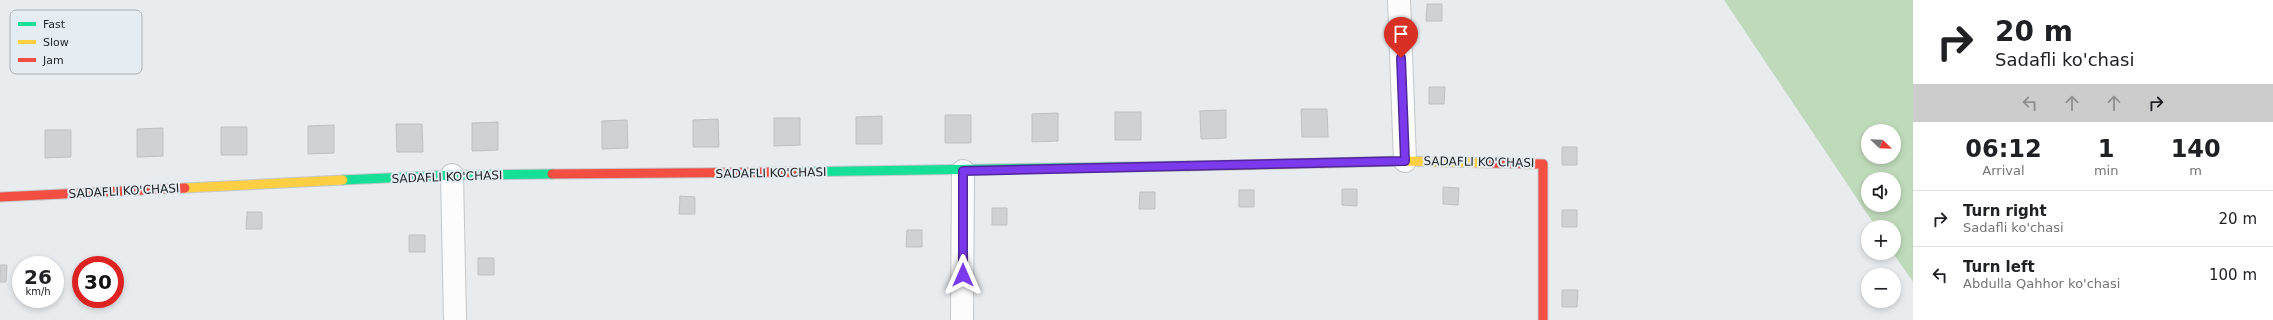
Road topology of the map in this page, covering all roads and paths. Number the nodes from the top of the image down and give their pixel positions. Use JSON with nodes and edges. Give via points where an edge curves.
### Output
{"nodes":[{"id":1,"x":1399,"y":0,"type":"edge"},
{"id":2,"x":1405,"y":161,"type":"junction"},
{"id":3,"x":963,"y":171,"type":"junction"},
{"id":4,"x":452,"y":175,"type":"junction"},
{"id":5,"x":0,"y":197,"type":"edge"},
{"id":6,"x":455,"y":320,"type":"edge"},
{"id":7,"x":962,"y":320,"type":"edge"},
{"id":8,"x":1543,"y":320,"type":"edge"}],
"edges":[{"from":1,"to":2,"type":"street"},
{"from":2,"to":3,"type":"street","name":"SADAFLI KO'CHASI"},
{"from":2,"to":8,"type":"street","name":"SADAFLI KO'CHASI","via":[[1543,164]]},
{"from":3,"to":4,"type":"street","name":"SADAFLI KO'CHASI"},
{"from":3,"to":7,"type":"street"},
{"from":4,"to":5,"type":"street","name":"SADAFLI KO'CHASI"},
{"from":4,"to":6,"type":"street"}]}
